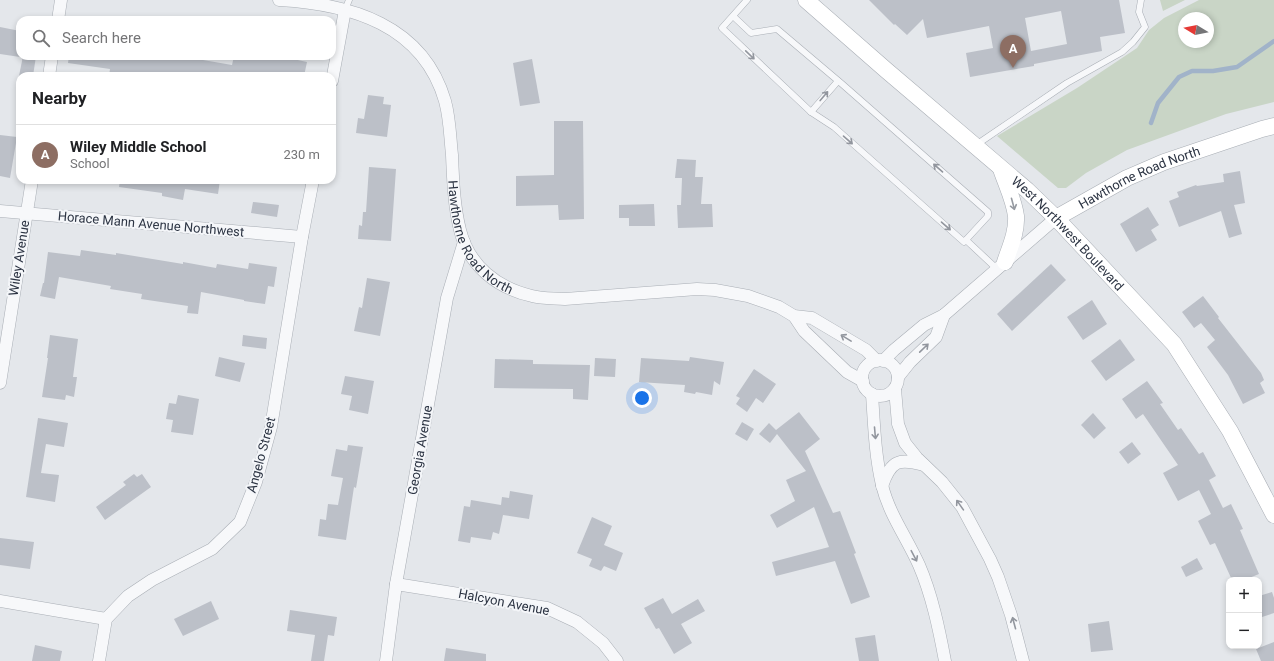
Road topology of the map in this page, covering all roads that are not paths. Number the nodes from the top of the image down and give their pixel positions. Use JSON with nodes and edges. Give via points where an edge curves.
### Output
{"nodes":[{"id":1,"x":61,"y":0,"type":"edge"},
{"id":2,"x":279,"y":0,"type":"edge"},
{"id":3,"x":747,"y":0,"type":"edge"},
{"id":4,"x":806,"y":0,"type":"edge"},
{"id":5,"x":1141,"y":0,"type":"edge"},
{"id":6,"x":347,"y":5,"type":"edge"},
{"id":7,"x":59,"y":16,"type":"edge"},
{"id":8,"x":733,"y":16,"type":"junction"},
{"id":9,"x":51,"y":60,"type":"edge"},
{"id":10,"x":50,"y":72,"type":"edge"},
{"id":11,"x":334,"y":72,"type":"edge"},
{"id":12,"x":838,"y":80,"type":"junction"},
{"id":13,"x":811,"y":112,"type":"junction"},
{"id":14,"x":1274,"y":126,"type":"edge"},
{"id":15,"x":975,"y":146,"type":"junction"},
{"id":16,"x":1000,"y":167,"type":"junction"},
{"id":17,"x":31,"y":184,"type":"edge"},
{"id":18,"x":312,"y":184,"type":"edge"},
{"id":19,"x":0,"y":211,"type":"edge"},
{"id":20,"x":26,"y":213,"type":"junction"},
{"id":21,"x":1056,"y":218,"type":"junction"},
{"id":22,"x":302,"y":238,"type":"junction"},
{"id":23,"x":966,"y":240,"type":"junction"},
{"id":24,"x":464,"y":242,"type":"junction"},
{"id":25,"x":1001,"y":265,"type":"junction"},
{"id":26,"x":944,"y":315,"type":"junction"},
{"id":27,"x":794,"y":316,"type":"junction"},
{"id":28,"x":880,"y":361,"type":"junction"},
{"id":29,"x":862,"y":381,"type":"junction"},
{"id":30,"x":0,"y":383,"type":"edge"},
{"id":31,"x":896,"y":383,"type":"junction"},
{"id":32,"x":872,"y":394,"type":"junction"},
{"id":33,"x":924,"y":465,"type":"junction"},
{"id":34,"x":882,"y":486,"type":"junction"},
{"id":35,"x":1273,"y":510,"type":"edge"},
{"id":36,"x":396,"y":584,"type":"junction"},
{"id":37,"x":0,"y":601,"type":"edge"},
{"id":38,"x":106,"y":619,"type":"junction"},
{"id":39,"x":99,"y":661,"type":"edge"},
{"id":40,"x":386,"y":661,"type":"edge"},
{"id":41,"x":617,"y":661,"type":"edge"},
{"id":42,"x":945,"y":661,"type":"edge"},
{"id":43,"x":1023,"y":661,"type":"edge"}],
"edges":[{"from":1,"to":7,"type":"street"},
{"from":2,"to":6,"type":"street","name":"Hawthorne Road North"},
{"from":3,"to":8,"type":"lane"},
{"from":4,"to":15,"type":"main road","name":"West Northwest Boulevard"},
{"from":5,"to":15,"type":"lane","via":[[1139,12],[1145,27],[1122,52],[1067,83]]},
{"from":6,"to":11,"type":"street"},
{"from":6,"to":24,"type":"street","name":"Hawthorne Road North","via":[[399,34],[416,50],[441,89],[448,115],[457,216]]},
{"from":8,"to":12,"type":"lane","via":[[751,33],[777,29]]},
{"from":8,"to":13,"type":"lane","one_way":true,"via":[[722,28]]},
{"from":9,"to":10,"type":"street"},
{"from":13,"to":12,"type":"lane","one_way":true},
{"from":23,"to":12,"type":"lane","one_way":true,"via":[[988,216],[988,212]]},
{"from":13,"to":23,"type":"lane","one_way":true,"via":[[834,127],[964,242]]},
{"from":14,"to":21,"type":"main road","name":"Hawthorne Road North","via":[[1164,162],[1127,178]]},
{"from":15,"to":16,"type":"main road","name":"West Northwest Boulevard"},
{"from":16,"to":21,"type":"main road","name":"West Northwest Boulevard"},
{"from":16,"to":25,"type":"main road","one_way":true,"via":[[1016,216],[1015,231]]},
{"from":17,"to":20,"type":"street","name":"Wiley Avenue"},
{"from":18,"to":22,"type":"street","name":"Angelo Street"},
{"from":19,"to":20,"type":"street","name":"Horace Mann Avenue Northwest"},
{"from":20,"to":22,"type":"street","name":"Horace Mann Avenue Northwest"},
{"from":20,"to":30,"type":"street","name":"Wiley Avenue"},
{"from":21,"to":25,"type":"street","name":"Hawthorne Road North"},
{"from":21,"to":35,"type":"main road","name":"West Northwest Boulevard","via":[[1174,344],[1230,430]]},
{"from":22,"to":38,"type":"street","name":"Angelo Street","via":[[271,427],[256,482],[240,522],[212,549],[152,580],[128,596]]},
{"from":23,"to":25,"type":"lane"},
{"from":24,"to":27,"type":"street","name":"Hawthorne Road North","via":[[474,262],[493,279],[509,288],[533,296],[565,298],[715,290],[762,300]]},
{"from":24,"to":36,"type":"street","name":"Georgia Avenue","via":[[447,298]]},
{"from":25,"to":26,"type":"street","name":"Hawthorne Road North"},
{"from":26,"to":28,"type":"street","name":"Hawthorne Road North","via":[[924,325]]},
{"from":31,"to":26,"type":"street","name":"Hawthorne Road North","one_way":true,"via":[[910,362],[936,337]]},
{"from":28,"to":27,"type":"street","name":"Hawthorne Road North","one_way":true,"via":[[812,318]]},
{"from":27,"to":29,"type":"street","name":"Hawthorne Road North","via":[[804,330],[847,372]]},
{"from":28,"to":29,"type":"street","via":[[872,362],[868,366],[862,375]]},
{"from":28,"to":31,"type":"street","via":[[894,366]]},
{"from":29,"to":32,"type":"street"},
{"from":31,"to":32,"type":"street","via":[[887,395]]},
{"from":31,"to":33,"type":"street","via":[[898,424],[905,443]]},
{"from":32,"to":34,"type":"street","one_way":true,"via":[[874,432]]},
{"from":33,"to":34,"type":"street","via":[[903,461],[890,467]]},
{"from":43,"to":33,"type":"street","one_way":true,"via":[[1011,615],[990,559],[962,507]]},
{"from":34,"to":42,"type":"street","one_way":true,"via":[[896,523],[925,582],[940,633]]},
{"from":36,"to":40,"type":"street","name":"Georgia Avenue"},
{"from":36,"to":41,"type":"street","name":"Halcyon Avenue","via":[[546,608],[576,622],[602,643]]},
{"from":37,"to":38,"type":"street"},
{"from":38,"to":39,"type":"street"}]}
